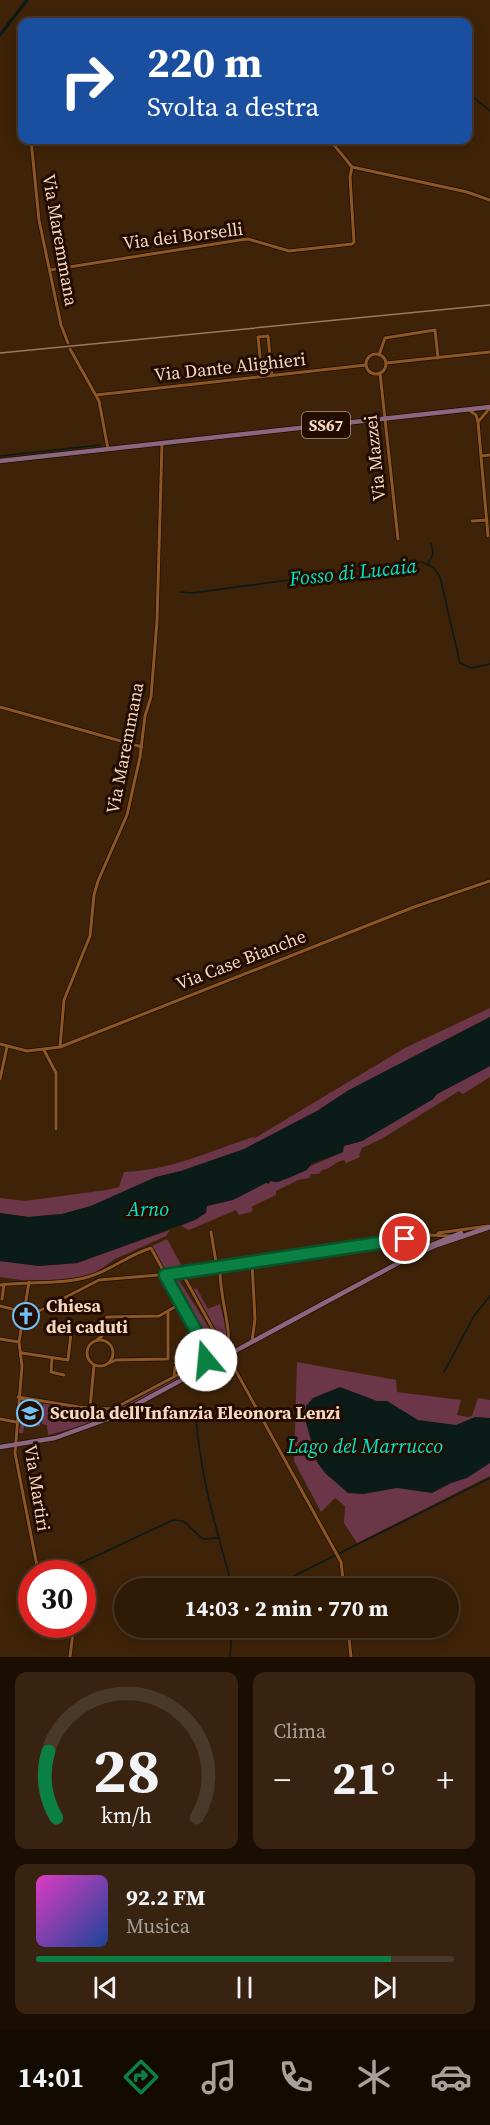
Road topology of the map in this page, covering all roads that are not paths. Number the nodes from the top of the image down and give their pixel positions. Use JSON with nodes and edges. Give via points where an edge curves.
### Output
{"nodes":[{"id":1,"x":31,"y":144,"type":"edge"},
{"id":2,"x":333,"y":144,"type":"edge"},
{"id":3,"x":353,"y":167,"type":"junction"},
{"id":4,"x":490,"y":200,"type":"edge"},
{"id":5,"x":50,"y":270,"type":"junction"},
{"id":6,"x":68,"y":343,"type":"dead end"},
{"id":7,"x":70,"y":349,"type":"dead end"},
{"id":8,"x":490,"y":352,"type":"edge"},
{"id":9,"x":379,"y":355,"type":"junction"},
{"id":10,"x":438,"y":358,"type":"junction"},
{"id":11,"x":386,"y":363,"type":"junction"},
{"id":12,"x":366,"y":365,"type":"junction"},
{"id":13,"x":380,"y":373,"type":"junction"},
{"id":14,"x":272,"y":376,"type":"junction"},
{"id":15,"x":262,"y":377,"type":"junction"},
{"id":16,"x":96,"y":395,"type":"junction"},
{"id":17,"x":490,"y":407,"type":"edge"},
{"id":18,"x":478,"y":409,"type":"junction"},
{"id":19,"x":467,"y":410,"type":"junction"},
{"id":20,"x":476,"y":415,"type":"junction"},
{"id":21,"x":384,"y":419,"type":"junction"},
{"id":22,"x":480,"y":420,"type":"junction"},
{"id":23,"x":162,"y":443,"type":"junction"},
{"id":24,"x":108,"y":449,"type":"junction"},
{"id":25,"x":490,"y":455,"type":"edge"},
{"id":26,"x":481,"y":456,"type":"junction"},
{"id":27,"x":0,"y":461,"type":"edge"},
{"id":28,"x":487,"y":520,"type":"junction"},
{"id":29,"x":472,"y":521,"type":"dead end"},
{"id":30,"x":488,"y":536,"type":"dead end"},
{"id":31,"x":398,"y":539,"type":"dead end"},
{"id":32,"x":0,"y":707,"type":"edge"},
{"id":33,"x":142,"y":747,"type":"junction"},
{"id":34,"x":490,"y":881,"type":"edge"},
{"id":35,"x":0,"y":1044,"type":"edge"},
{"id":36,"x":7,"y":1047,"type":"junction"},
{"id":37,"x":60,"y":1047,"type":"junction"},
{"id":38,"x":45,"y":1050,"type":"junction"},
{"id":39,"x":0,"y":1079,"type":"edge"},
{"id":40,"x":56,"y":1129,"type":"dead end"},
{"id":41,"x":490,"y":1227,"type":"edge"},
{"id":42,"x":211,"y":1232,"type":"dead end"},
{"id":43,"x":429,"y":1234,"type":"junction"},
{"id":44,"x":452,"y":1236,"type":"junction"},
{"id":45,"x":462,"y":1236,"type":"junction"},
{"id":46,"x":411,"y":1238,"type":"junction"},
{"id":47,"x":396,"y":1240,"type":"junction"},
{"id":48,"x":414,"y":1253,"type":"junction"},
{"id":49,"x":410,"y":1258,"type":"junction"},
{"id":50,"x":402,"y":1262,"type":"junction"},
{"id":51,"x":252,"y":1263,"type":"junction"},
{"id":52,"x":394,"y":1266,"type":"junction"},
{"id":53,"x":108,"y":1268,"type":"junction"},
{"id":54,"x":218,"y":1268,"type":"junction"},
{"id":55,"x":182,"y":1273,"type":"junction"},
{"id":56,"x":165,"y":1275,"type":"junction"},
{"id":57,"x":96,"y":1281,"type":"junction"},
{"id":58,"x":29,"y":1282,"type":"junction"},
{"id":59,"x":2,"y":1285,"type":"edge"},
{"id":60,"x":180,"y":1304,"type":"junction"},
{"id":61,"x":1,"y":1305,"type":"edge"},
{"id":62,"x":168,"y":1311,"type":"junction"},
{"id":63,"x":24,"y":1312,"type":"junction"},
{"id":64,"x":71,"y":1333,"type":"dead end"},
{"id":65,"x":0,"y":1339,"type":"edge"},
{"id":66,"x":97,"y":1340,"type":"junction"},
{"id":67,"x":19,"y":1342,"type":"junction"},
{"id":68,"x":252,"y":1342,"type":"junction"},
{"id":69,"x":21,"y":1353,"type":"junction"},
{"id":70,"x":228,"y":1356,"type":"junction"},
{"id":71,"x":52,"y":1357,"type":"junction"},
{"id":72,"x":168,"y":1359,"type":"junction"},
{"id":73,"x":92,"y":1363,"type":"junction"},
{"id":74,"x":106,"y":1365,"type":"junction"},
{"id":75,"x":175,"y":1367,"type":"junction"},
{"id":76,"x":192,"y":1367,"type":"junction"},
{"id":77,"x":95,"y":1372,"type":"junction"},
{"id":78,"x":64,"y":1375,"type":"dead end"},
{"id":79,"x":174,"y":1376,"type":"junction"},
{"id":80,"x":18,"y":1397,"type":"junction"},
{"id":81,"x":90,"y":1408,"type":"junction"},
{"id":82,"x":0,"y":1419,"type":"edge"},
{"id":83,"x":16,"y":1422,"type":"junction"},
{"id":84,"x":16,"y":1446,"type":"junction"},
{"id":85,"x":0,"y":1448,"type":"edge"},
{"id":86,"x":36,"y":1560,"type":"edge"},
{"id":87,"x":343,"y":1578,"type":"edge"},
{"id":88,"x":72,"y":1638,"type":"edge"},
{"id":89,"x":349,"y":1638,"type":"edge"},
{"id":90,"x":70,"y":1657,"type":"edge"},
{"id":91,"x":351,"y":1657,"type":"edge"}],
"edges":[{"from":1,"to":5,"type":"street","name":"Via Maremmana","via":[[38,213]]},
{"from":2,"to":3,"type":"street"},
{"from":3,"to":4,"type":"street"},
{"from":3,"to":5,"type":"street","name":"Via dei Borselli","via":[[350,177],[354,242],[293,251],[244,239]]},
{"from":5,"to":6,"type":"street","name":"Via Maremmana"},
{"from":7,"to":16,"type":"street"},
{"from":8,"to":10,"type":"street"},
{"from":9,"to":10,"type":"street","via":[[385,338],[435,330]]},
{"from":9,"to":11,"type":"street"},
{"from":9,"to":12,"type":"street","via":[[370,357]]},
{"from":10,"to":11,"type":"street"},
{"from":11,"to":13,"type":"street"},
{"from":12,"to":13,"type":"street","via":[[371,372]]},
{"from":12,"to":14,"type":"street","name":"Via Dante Alighieri"},
{"from":13,"to":21,"type":"street","name":"Via Mazzei"},
{"from":14,"to":15,"type":"street","name":"Via Dante Alighieri"},
{"from":14,"to":15,"type":"street","via":[[268,336],[258,337]]},
{"from":15,"to":16,"type":"street","name":"Via Dante Alighieri"},
{"from":16,"to":24,"type":"street"},
{"from":17,"to":18,"type":"main road","number":"SS67"},
{"from":17,"to":22,"type":"street"},
{"from":18,"to":19,"type":"main road","number":"SS67"},
{"from":18,"to":20,"type":"street"},
{"from":18,"to":22,"type":"street"},
{"from":19,"to":20,"type":"street"},
{"from":19,"to":21,"type":"main road","number":"SS67"},
{"from":20,"to":22,"type":"street"},
{"from":21,"to":23,"type":"main road","number":"SS67"},
{"from":21,"to":31,"type":"street","name":"Via Mazzei"},
{"from":22,"to":26,"type":"street"},
{"from":23,"to":24,"type":"main road"},
{"from":23,"to":33,"type":"street","name":"Via Maremmana","via":[[157,621],[152,693],[144,719]]},
{"from":24,"to":27,"type":"main road"},
{"from":25,"to":26,"type":"street"},
{"from":26,"to":28,"type":"street"},
{"from":28,"to":29,"type":"street"},
{"from":28,"to":30,"type":"street"},
{"from":32,"to":33,"type":"street"},
{"from":33,"to":37,"type":"street","name":"Via Maremmana","via":[[127,815],[96,889],[90,936],[64,1000]]},
{"from":34,"to":37,"type":"street","name":"Via Case Bianche","via":[[414,907]]},
{"from":35,"to":36,"type":"street","name":"Via Case Bianche"},
{"from":36,"to":38,"type":"street","name":"Via Case Bianche"},
{"from":36,"to":39,"type":"street"},
{"from":37,"to":38,"type":"street","name":"Via Case Bianche"},
{"from":38,"to":40,"type":"street","via":[[56,1073]]},
{"from":41,"to":43,"type":"street"},
{"from":41,"to":44,"type":"main road"},
{"from":41,"to":45,"type":"main road"},
{"from":42,"to":54,"type":"street"},
{"from":43,"to":44,"type":"street"},
{"from":43,"to":46,"type":"street"},
{"from":44,"to":45,"type":"street"},
{"from":44,"to":48,"type":"main road"},
{"from":45,"to":49,"type":"main road"},
{"from":46,"to":47,"type":"street"},
{"from":46,"to":48,"type":"street","via":[[416,1246]]},
{"from":47,"to":51,"type":"street"},
{"from":47,"to":52,"type":"street","via":[[403,1244],[405,1254]]},
{"from":48,"to":49,"type":"street"},
{"from":48,"to":50,"type":"main road"},
{"from":49,"to":50,"type":"main road"},
{"from":50,"to":52,"type":"main road"},
{"from":51,"to":54,"type":"street"},
{"from":51,"to":68,"type":"street"},
{"from":52,"to":68,"type":"main road"},
{"from":53,"to":56,"type":"street","via":[[151,1248]]},
{"from":53,"to":57,"type":"street"},
{"from":53,"to":58,"type":"street","via":[[71,1281]]},
{"from":54,"to":55,"type":"street"},
{"from":54,"to":70,"type":"street","via":[[230,1342]]},
{"from":55,"to":56,"type":"street"},
{"from":55,"to":70,"type":"street"},
{"from":56,"to":57,"type":"street"},
{"from":56,"to":60,"type":"street"},
{"from":57,"to":63,"type":"street","via":[[44,1310]]},
{"from":58,"to":59,"type":"street"},
{"from":58,"to":63,"type":"street","name":"Via Martiri"},
{"from":59,"to":61,"type":"street"},
{"from":60,"to":62,"type":"street"},
{"from":60,"to":76,"type":"street","via":[[209,1355]]},
{"from":61,"to":63,"type":"street"},
{"from":62,"to":66,"type":"street","via":[[159,1316],[107,1317]]},
{"from":62,"to":72,"type":"street"},
{"from":63,"to":67,"type":"street","name":"Via Martiri"},
{"from":64,"to":71,"type":"street","via":[[68,1360]]},
{"from":65,"to":67,"type":"street"},
{"from":66,"to":73,"type":"street","via":[[87,1349]]},
{"from":66,"to":74,"type":"street","via":[[112,1347],[113,1357]]},
{"from":67,"to":69,"type":"street","name":"Via Martiri"},
{"from":68,"to":70,"type":"main road"},
{"from":69,"to":71,"type":"street"},
{"from":69,"to":80,"type":"street","name":"Via Martiri"},
{"from":70,"to":84,"type":"main road","via":[[98,1423]]},
{"from":70,"to":87,"type":"street","via":[[337,1554]]},
{"from":71,"to":78,"type":"street","via":[[51,1372]]},
{"from":72,"to":74,"type":"street","via":[[116,1360]]},
{"from":72,"to":75,"type":"street"},
{"from":73,"to":74,"type":"street"},
{"from":73,"to":77,"type":"street"},
{"from":74,"to":77,"type":"street"},
{"from":75,"to":76,"type":"street"},
{"from":75,"to":79,"type":"street"},
{"from":76,"to":79,"type":"street"},
{"from":77,"to":81,"type":"street"},
{"from":79,"to":81,"type":"street","via":[[113,1409]]},
{"from":80,"to":81,"type":"street"},
{"from":80,"to":83,"type":"street","name":"Via Martiri"},
{"from":82,"to":83,"type":"street"},
{"from":83,"to":84,"type":"street","name":"Via Martiri"},
{"from":84,"to":85,"type":"main road"},
{"from":84,"to":86,"type":"street","name":"Via Martiri"},
{"from":88,"to":90,"type":"street"},
{"from":89,"to":91,"type":"street"}]}
